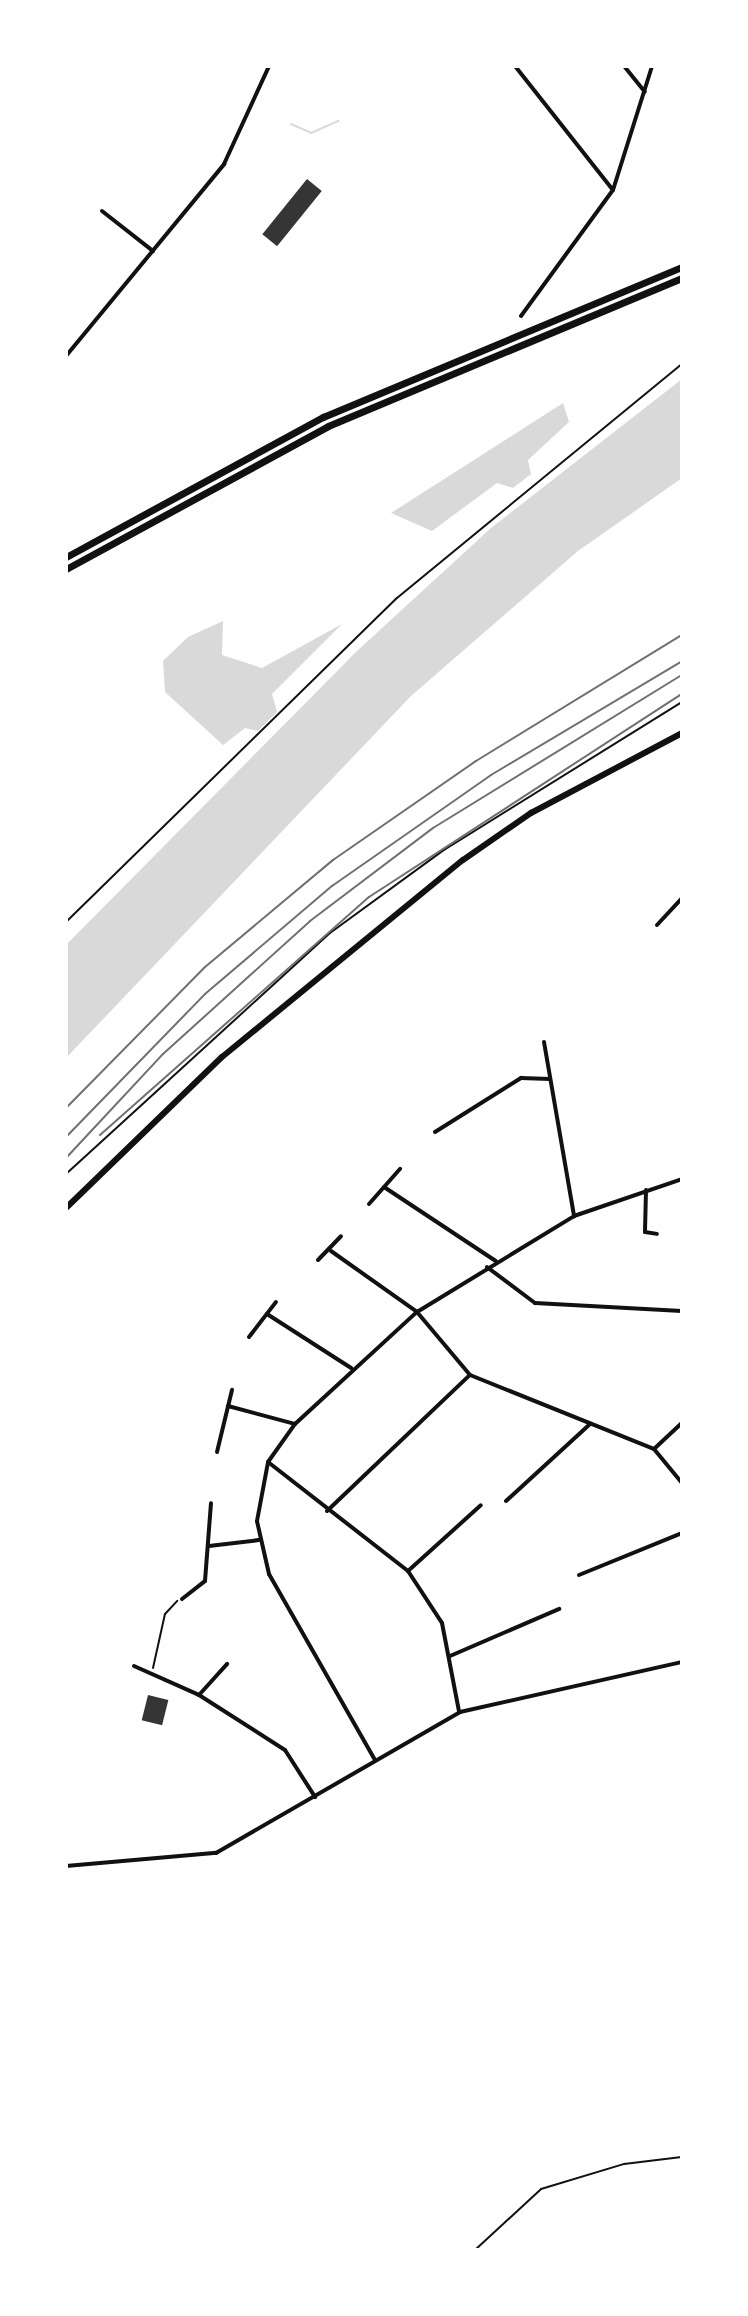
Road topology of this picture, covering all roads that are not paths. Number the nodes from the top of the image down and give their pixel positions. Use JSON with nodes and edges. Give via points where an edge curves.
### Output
{"nodes":[{"id":1,"x":269,"y":66,"type":"edge"},
{"id":2,"x":515,"y":66,"type":"edge"},
{"id":3,"x":624,"y":66,"type":"edge"},
{"id":4,"x":652,"y":66,"type":"edge"},
{"id":5,"x":646,"y":94,"type":"junction"},
{"id":6,"x":613,"y":190,"type":"junction"},
{"id":7,"x":102,"y":211,"type":"dead end"},
{"id":8,"x":153,"y":251,"type":"junction"},
{"id":9,"x":682,"y":267,"type":"edge"},
{"id":10,"x":682,"y":278,"type":"edge"},
{"id":11,"x":521,"y":316,"type":"dead end"},
{"id":12,"x":66,"y":356,"type":"edge"},
{"id":13,"x":682,"y":364,"type":"edge"},
{"id":14,"x":66,"y":557,"type":"edge"},
{"id":15,"x":66,"y":569,"type":"edge"},
{"id":16,"x":682,"y":702,"type":"edge"},
{"id":17,"x":682,"y":733,"type":"edge"},
{"id":18,"x":682,"y":898,"type":"edge"},
{"id":19,"x":66,"y":922,"type":"edge"},
{"id":20,"x":657,"y":925,"type":"dead end"},
{"id":21,"x":544,"y":1042,"type":"dead end"},
{"id":22,"x":550,"y":1079,"type":"junction"},
{"id":23,"x":435,"y":1132,"type":"dead end"},
{"id":24,"x":400,"y":1169,"type":"dead end"},
{"id":25,"x":66,"y":1174,"type":"edge"},
{"id":26,"x":682,"y":1179,"type":"edge"},
{"id":27,"x":384,"y":1187,"type":"junction"},
{"id":28,"x":646,"y":1189,"type":"junction"},
{"id":29,"x":369,"y":1204,"type":"dead end"},
{"id":30,"x":66,"y":1208,"type":"edge"},
{"id":31,"x":574,"y":1216,"type":"junction"},
{"id":32,"x":657,"y":1234,"type":"dead end"},
{"id":33,"x":341,"y":1236,"type":"dead end"},
{"id":34,"x":331,"y":1251,"type":"junction"},
{"id":35,"x":318,"y":1260,"type":"dead end"},
{"id":36,"x":497,"y":1262,"type":"junction"},
{"id":37,"x":487,"y":1267,"type":"junction"},
{"id":38,"x":276,"y":1302,"type":"dead end"},
{"id":39,"x":682,"y":1311,"type":"edge"},
{"id":40,"x":417,"y":1312,"type":"junction"},
{"id":41,"x":267,"y":1314,"type":"junction"},
{"id":42,"x":249,"y":1337,"type":"dead end"},
{"id":43,"x":351,"y":1368,"type":"junction"},
{"id":44,"x":470,"y":1375,"type":"junction"},
{"id":45,"x":232,"y":1390,"type":"dead end"},
{"id":46,"x":228,"y":1406,"type":"junction"},
{"id":47,"x":682,"y":1423,"type":"edge"},
{"id":48,"x":295,"y":1424,"type":"junction"},
{"id":49,"x":590,"y":1424,"type":"junction"},
{"id":50,"x":654,"y":1449,"type":"junction"},
{"id":51,"x":217,"y":1452,"type":"dead end"},
{"id":52,"x":268,"y":1462,"type":"junction"},
{"id":53,"x":682,"y":1483,"type":"edge"},
{"id":54,"x":506,"y":1501,"type":"dead end"},
{"id":55,"x":211,"y":1503,"type":"dead end"},
{"id":56,"x":481,"y":1505,"type":"dead end"},
{"id":57,"x":327,"y":1511,"type":"junction"},
{"id":58,"x":682,"y":1533,"type":"edge"},
{"id":59,"x":259,"y":1540,"type":"junction"},
{"id":60,"x":209,"y":1546,"type":"junction"},
{"id":61,"x":408,"y":1571,"type":"junction"},
{"id":62,"x":579,"y":1575,"type":"dead end"},
{"id":63,"x":182,"y":1599,"type":"road end"},
{"id":64,"x":559,"y":1609,"type":"dead end"},
{"id":65,"x":450,"y":1656,"type":"junction"},
{"id":66,"x":682,"y":1662,"type":"edge"},
{"id":67,"x":227,"y":1664,"type":"dead end"},
{"id":68,"x":134,"y":1666,"type":"dead end"},
{"id":69,"x":199,"y":1695,"type":"junction"},
{"id":70,"x":460,"y":1712,"type":"junction"},
{"id":71,"x":375,"y":1760,"type":"junction"},
{"id":72,"x":315,"y":1797,"type":"junction"},
{"id":73,"x":66,"y":1866,"type":"edge"},
{"id":74,"x":682,"y":2157,"type":"edge"},
{"id":75,"x":475,"y":2250,"type":"edge"}],
"edges":[{"from":1,"to":8,"type":"street","via":[[224,164]]},
{"from":2,"to":6,"type":"street"},
{"from":3,"to":5,"type":"street"},
{"from":4,"to":5,"type":"street"},
{"from":5,"to":6,"type":"street"},
{"from":6,"to":11,"type":"street"},
{"from":7,"to":8,"type":"street"},
{"from":8,"to":12,"type":"street"},
{"from":9,"to":14,"type":"highway","via":[[279,437]]},
{"from":10,"to":15,"type":"highway","via":[[471,363],[230,474]]},
{"from":13,"to":19,"type":"lane","via":[[397,598],[237,761],[121,864]]},
{"from":16,"to":25,"type":"lane","via":[[444,850],[330,933]]},
{"from":17,"to":30,"type":"main road","via":[[493,838],[222,1057]]},
{"from":18,"to":20,"type":"street"},
{"from":21,"to":22,"type":"street"},
{"from":22,"to":23,"type":"street","via":[[521,1078]]},
{"from":22,"to":31,"type":"street"},
{"from":24,"to":27,"type":"street"},
{"from":26,"to":28,"type":"street"},
{"from":27,"to":29,"type":"street"},
{"from":27,"to":36,"type":"street"},
{"from":28,"to":31,"type":"street"},
{"from":28,"to":32,"type":"street","via":[[645,1232]]},
{"from":31,"to":36,"type":"street"},
{"from":33,"to":34,"type":"street"},
{"from":34,"to":35,"type":"street"},
{"from":34,"to":40,"type":"street"},
{"from":36,"to":37,"type":"street"},
{"from":37,"to":39,"type":"street","via":[[535,1303]]},
{"from":37,"to":40,"type":"street"},
{"from":38,"to":41,"type":"street"},
{"from":40,"to":43,"type":"street"},
{"from":40,"to":44,"type":"street"},
{"from":41,"to":42,"type":"street"},
{"from":41,"to":43,"type":"street"},
{"from":43,"to":48,"type":"street"},
{"from":44,"to":49,"type":"street"},
{"from":44,"to":57,"type":"street"},
{"from":45,"to":46,"type":"street"},
{"from":46,"to":48,"type":"street"},
{"from":46,"to":51,"type":"street"},
{"from":47,"to":50,"type":"street"},
{"from":48,"to":52,"type":"street"},
{"from":49,"to":50,"type":"street"},
{"from":49,"to":54,"type":"street"},
{"from":50,"to":53,"type":"street"},
{"from":52,"to":57,"type":"street"},
{"from":52,"to":59,"type":"street","via":[[258,1491]]},
{"from":55,"to":60,"type":"street"},
{"from":56,"to":61,"type":"street"},
{"from":57,"to":61,"type":"street"},
{"from":58,"to":62,"type":"street"},
{"from":59,"to":60,"type":"street"},
{"from":59,"to":71,"type":"street","via":[[269,1574]]},
{"from":60,"to":63,"type":"street","via":[[205,1581]]},
{"from":61,"to":65,"type":"street","via":[[442,1623]]},
{"from":64,"to":65,"type":"street"},
{"from":65,"to":70,"type":"street"},
{"from":66,"to":70,"type":"street"},
{"from":67,"to":69,"type":"street"},
{"from":68,"to":69,"type":"street"},
{"from":69,"to":72,"type":"street","via":[[285,1750]]},
{"from":70,"to":71,"type":"street"},
{"from":71,"to":72,"type":"street"},
{"from":72,"to":73,"type":"street","via":[[216,1853]]},
{"from":74,"to":75,"type":"lane","via":[[624,2164],[541,2189]]}]}
